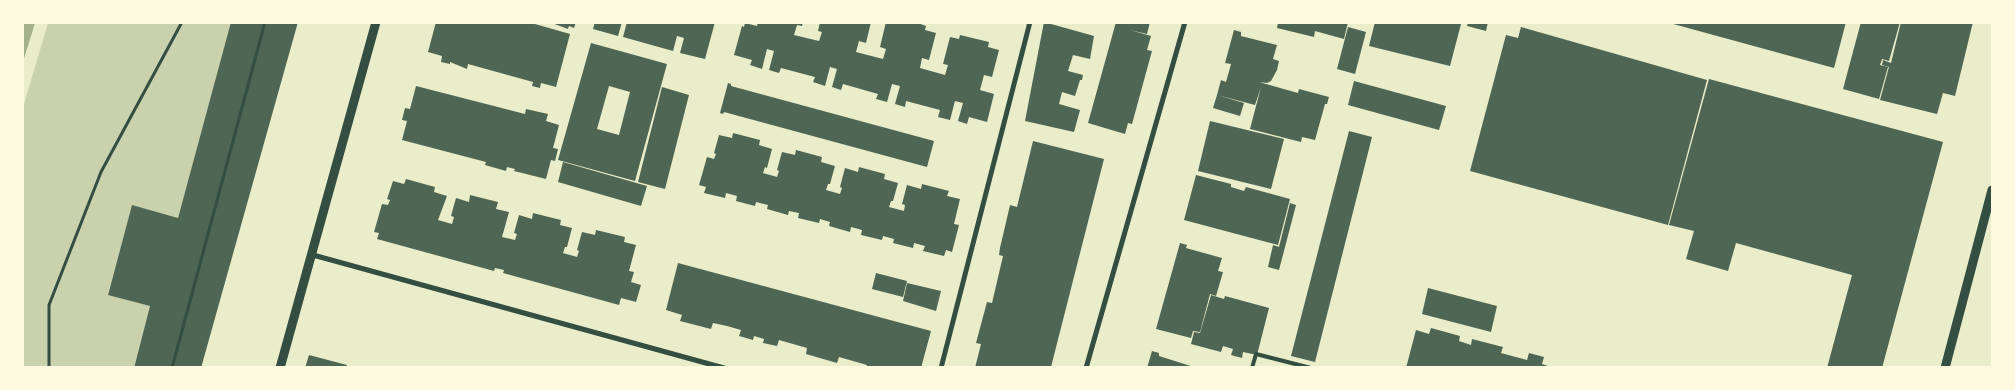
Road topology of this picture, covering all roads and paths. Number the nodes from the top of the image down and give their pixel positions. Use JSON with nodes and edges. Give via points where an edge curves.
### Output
{"nodes":[{"id":1,"x":182,"y":22,"type":"edge"},
{"id":2,"x":265,"y":22,"type":"edge"},
{"id":3,"x":376,"y":22,"type":"edge"},
{"id":4,"x":1030,"y":22,"type":"edge"},
{"id":5,"x":1185,"y":22,"type":"edge"},
{"id":6,"x":1992,"y":190,"type":"edge"},
{"id":7,"x":312,"y":255,"type":"junction"},
{"id":8,"x":50,"y":368,"type":"edge"},
{"id":9,"x":172,"y":368,"type":"edge"},
{"id":10,"x":280,"y":368,"type":"edge"},
{"id":11,"x":724,"y":368,"type":"edge"},
{"id":12,"x":941,"y":368,"type":"edge"},
{"id":13,"x":1086,"y":368,"type":"edge"},
{"id":14,"x":1252,"y":368,"type":"edge"},
{"id":15,"x":1311,"y":368,"type":"edge"},
{"id":16,"x":1945,"y":368,"type":"edge"}],
"edges":[{"from":1,"to":8,"type":"path","via":[[101,172],[49,305]]},
{"from":2,"to":9,"type":"path"},
{"from":3,"to":7,"type":"street"},
{"from":4,"to":12,"type":"street"},
{"from":5,"to":13,"type":"street"},
{"from":6,"to":16,"type":"street"},
{"from":7,"to":10,"type":"street"},
{"from":7,"to":11,"type":"street"},
{"from":14,"to":15,"type":"lane","via":[[1256,354]]}]}
